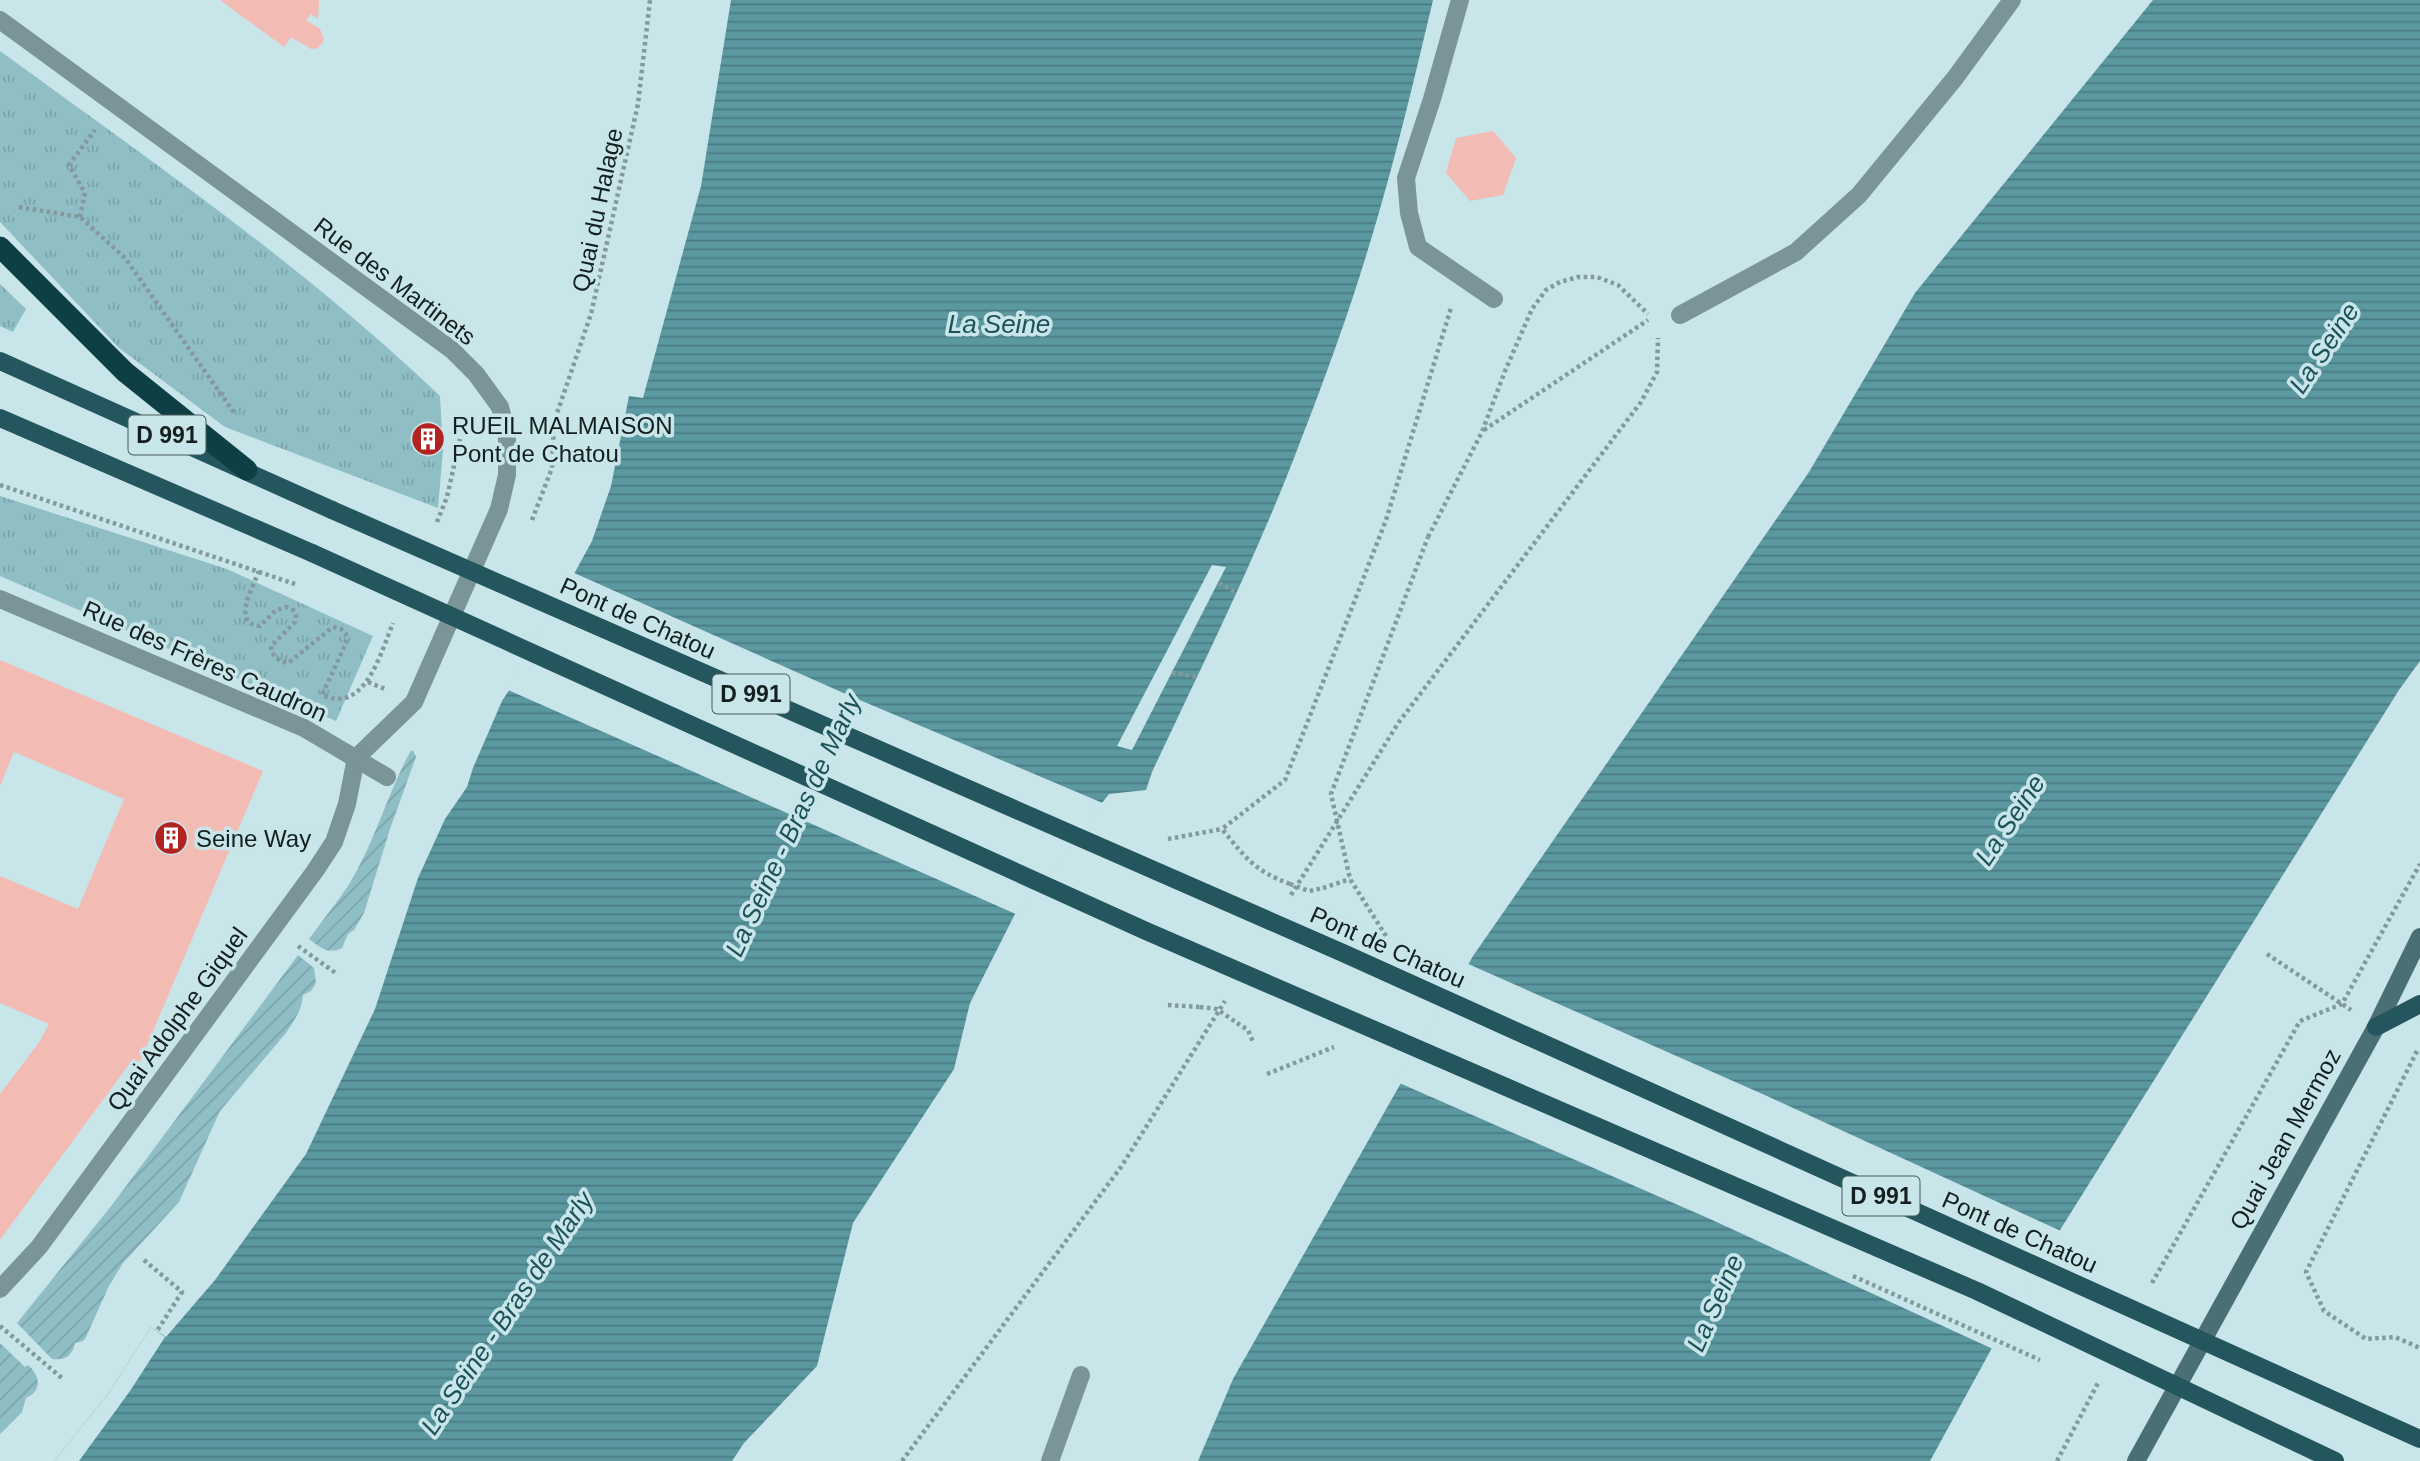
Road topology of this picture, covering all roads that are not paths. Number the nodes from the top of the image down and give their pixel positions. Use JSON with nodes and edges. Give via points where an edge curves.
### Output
{"nodes":[{"id":1,"x":1460,"y":0,"type":"edge"},
{"id":2,"x":2012,"y":0,"type":"edge"},
{"id":3,"x":0,"y":20,"type":"edge"},
{"id":4,"x":0,"y":247,"type":"edge"},
{"id":5,"x":1494,"y":299,"type":"dead end"},
{"id":6,"x":1680,"y":315,"type":"dead end"},
{"id":7,"x":0,"y":362,"type":"edge"},
{"id":8,"x":0,"y":418,"type":"edge"},
{"id":9,"x":247,"y":470,"type":"junction"},
{"id":10,"x":0,"y":599,"type":"edge"},
{"id":11,"x":356,"y":758,"type":"junction"},
{"id":12,"x":387,"y":777,"type":"dead end"},
{"id":13,"x":2420,"y":937,"type":"edge"},
{"id":14,"x":2420,"y":1004,"type":"edge"},
{"id":15,"x":2376,"y":1027,"type":"junction"},
{"id":16,"x":0,"y":1289,"type":"edge"},
{"id":17,"x":1081,"y":1375,"type":"dead end"},
{"id":18,"x":2420,"y":1439,"type":"edge"},
{"id":19,"x":1049,"y":1461,"type":"edge"},
{"id":20,"x":2136,"y":1461,"type":"edge"},
{"id":21,"x":2335,"y":1461,"type":"edge"}],
"edges":[{"from":1,"to":5,"type":"street","via":[[1406,178],[1409,213],[1418,247]]},
{"from":2,"to":6,"type":"street","via":[[1859,195],[1797,252]]},
{"from":3,"to":11,"type":"street","name":"Rue des Martinets","via":[[452,350],[500,407],[507,435],[507,475],[499,509],[414,702]]},
{"from":4,"to":9,"type":"highway","via":[[125,372]]},
{"from":7,"to":9,"type":"main road","number":"D 991"},
{"from":8,"to":21,"type":"main road","number":"D 991","bridge":true,"via":[[312,552],[1146,931],[1977,1291]]},
{"from":9,"to":18,"type":"main road","name":"Pont de Chatou","number":"D 991","bridge":true,"via":[[1355,959]]},
{"from":10,"to":11,"type":"street","name":"Rue des Frères Caudron","via":[[304,728]]},
{"from":11,"to":12,"type":"street","name":"Rue des Frères Caudron"},
{"from":11,"to":16,"type":"street","name":"Quai Adolphe Giquel","via":[[339,829],[316,871],[39,1247]]},
{"from":13,"to":15,"type":"main road","name":"Quai Jean Mermoz"},
{"from":14,"to":15,"type":"main road"},
{"from":15,"to":20,"type":"main road","name":"Quai Jean Mermoz"},
{"from":17,"to":19,"type":"street"}]}
